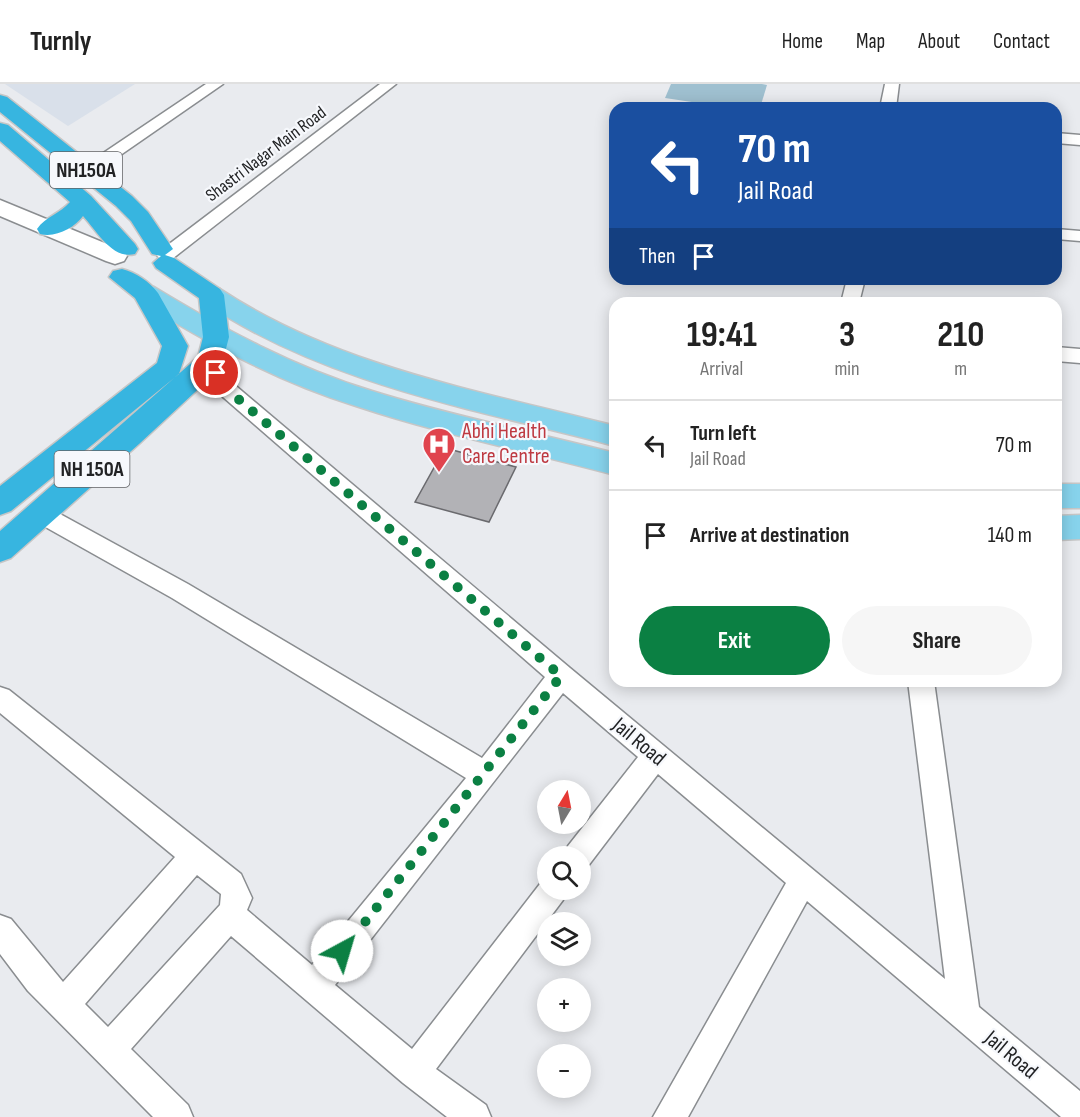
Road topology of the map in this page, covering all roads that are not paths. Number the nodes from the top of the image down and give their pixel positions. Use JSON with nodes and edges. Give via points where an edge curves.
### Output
{"nodes":[{"id":1,"x":216,"y":84,"type":"edge"},
{"id":2,"x":388,"y":84,"type":"edge"},
{"id":3,"x":892,"y":84,"type":"edge"},
{"id":4,"x":0,"y":102,"type":"edge"},
{"id":5,"x":889,"y":102,"type":"edge"},
{"id":6,"x":0,"y":130,"type":"edge"},
{"id":7,"x":1062,"y":138,"type":"edge"},
{"id":8,"x":1080,"y":140,"type":"edge"},
{"id":9,"x":87,"y":171,"type":"junction"},
{"id":10,"x":83,"y":201,"type":"junction"},
{"id":11,"x":1,"y":212,"type":"edge"},
{"id":12,"x":1062,"y":234,"type":"edge"},
{"id":13,"x":50,"y":236,"type":"junction"},
{"id":14,"x":1080,"y":236,"type":"edge"},
{"id":15,"x":164,"y":256,"type":"junction"},
{"id":16,"x":119,"y":262,"type":"junction"},
{"id":17,"x":145,"y":293,"type":"junction"},
{"id":18,"x":211,"y":295,"type":"junction"},
{"id":19,"x":213,"y":349,"type":"junction"},
{"id":20,"x":1062,"y":354,"type":"edge"},
{"id":21,"x":1080,"y":356,"type":"edge"},
{"id":22,"x":609,"y":434,"type":"edge"},
{"id":23,"x":609,"y":462,"type":"edge"},
{"id":24,"x":1062,"y":496,"type":"edge"},
{"id":25,"x":1080,"y":496,"type":"edge"},
{"id":26,"x":0,"y":503,"type":"edge"},
{"id":27,"x":41,"y":514,"type":"junction"},
{"id":28,"x":1080,"y":526,"type":"edge"},
{"id":29,"x":1062,"y":528,"type":"edge"},
{"id":30,"x":0,"y":549,"type":"edge"},
{"id":31,"x":561,"y":676,"type":"junction"},
{"id":32,"x":922,"y":687,"type":"edge"},
{"id":33,"x":0,"y":698,"type":"edge"},
{"id":34,"x":656,"y":756,"type":"junction"},
{"id":35,"x":485,"y":775,"type":"junction"},
{"id":36,"x":586,"y":846,"type":"edge"},
{"id":37,"x":195,"y":856,"type":"junction"},
{"id":38,"x":803,"y":880,"type":"junction"},
{"id":39,"x":545,"y":900,"type":"edge"},
{"id":40,"x":230,"y":915,"type":"junction"},
{"id":41,"x":2,"y":938,"type":"edge"},
{"id":42,"x":314,"y":987,"type":"junction"},
{"id":43,"x":64,"y":1005,"type":"junction"},
{"id":44,"x":965,"y":1016,"type":"junction"},
{"id":45,"x":109,"y":1050,"type":"junction"},
{"id":46,"x":414,"y":1072,"type":"junction"},
{"id":47,"x":1080,"y":1112,"type":"edge"},
{"id":48,"x":176,"y":1117,"type":"edge"},
{"id":49,"x":474,"y":1117,"type":"edge"},
{"id":50,"x":670,"y":1117,"type":"edge"}],
"edges":[{"from":1,"to":9,"type":"street"},
{"from":2,"to":15,"type":"street","name":"Shastri Nagar Main Road"},
{"from":3,"to":5,"type":"street"},
{"from":4,"to":9,"type":"highway","number":"NH150A"},
{"from":6,"to":10,"type":"highway","number":"NH150A"},
{"from":7,"to":8,"type":"street"},
{"from":9,"to":15,"type":"highway","number":"NH150A","via":[[140,217]]},
{"from":10,"to":13,"type":"highway"},
{"from":10,"to":16,"type":"highway","number":"NH150A"},
{"from":11,"to":13,"type":"main road"},
{"from":12,"to":14,"type":"street"},
{"from":13,"to":16,"type":"main road"},
{"from":15,"to":16,"type":"highway","via":[[149,245]]},
{"from":15,"to":18,"type":"highway","number":"NH150A"},
{"from":16,"to":17,"type":"highway","number":"NH150A"},
{"from":17,"to":19,"type":"main road"},
{"from":17,"to":26,"type":"highway","number":"NH150A","via":[[175,346],[169,367]]},
{"from":18,"to":19,"type":"highway"},
{"from":18,"to":22,"type":"main road","via":[[237,314],[296,344],[373,373]]},
{"from":19,"to":23,"type":"main road","via":[[273,364],[364,399]]},
{"from":19,"to":27,"type":"highway","number":"NH 150A","via":[[183,388]]},
{"from":19,"to":31,"type":"street","name":"Jail Road","via":[[222,385]]},
{"from":20,"to":21,"type":"street"},
{"from":24,"to":25,"type":"main road"},
{"from":27,"to":30,"type":"highway","number":"NH 150A"},
{"from":27,"to":35,"type":"street","via":[[180,591]]},
{"from":28,"to":29,"type":"main road"},
{"from":31,"to":34,"type":"street","name":"Jail Road"},
{"from":31,"to":35,"type":"street"},
{"from":32,"to":44,"type":"street"},
{"from":33,"to":37,"type":"street"},
{"from":34,"to":36,"type":"street"},
{"from":34,"to":38,"type":"street","name":"Jail Road"},
{"from":35,"to":42,"type":"street"},
{"from":37,"to":40,"type":"street","via":[[231,884],[237,898]]},
{"from":37,"to":43,"type":"street"},
{"from":38,"to":44,"type":"street","name":"Jail Road"},
{"from":38,"to":50,"type":"street"},
{"from":39,"to":46,"type":"street"},
{"from":40,"to":42,"type":"street"},
{"from":40,"to":45,"type":"street"},
{"from":41,"to":43,"type":"street"},
{"from":42,"to":46,"type":"street"},
{"from":43,"to":45,"type":"street"},
{"from":44,"to":47,"type":"street","name":"Jail Road"},
{"from":45,"to":48,"type":"street"},
{"from":46,"to":49,"type":"street"}]}
